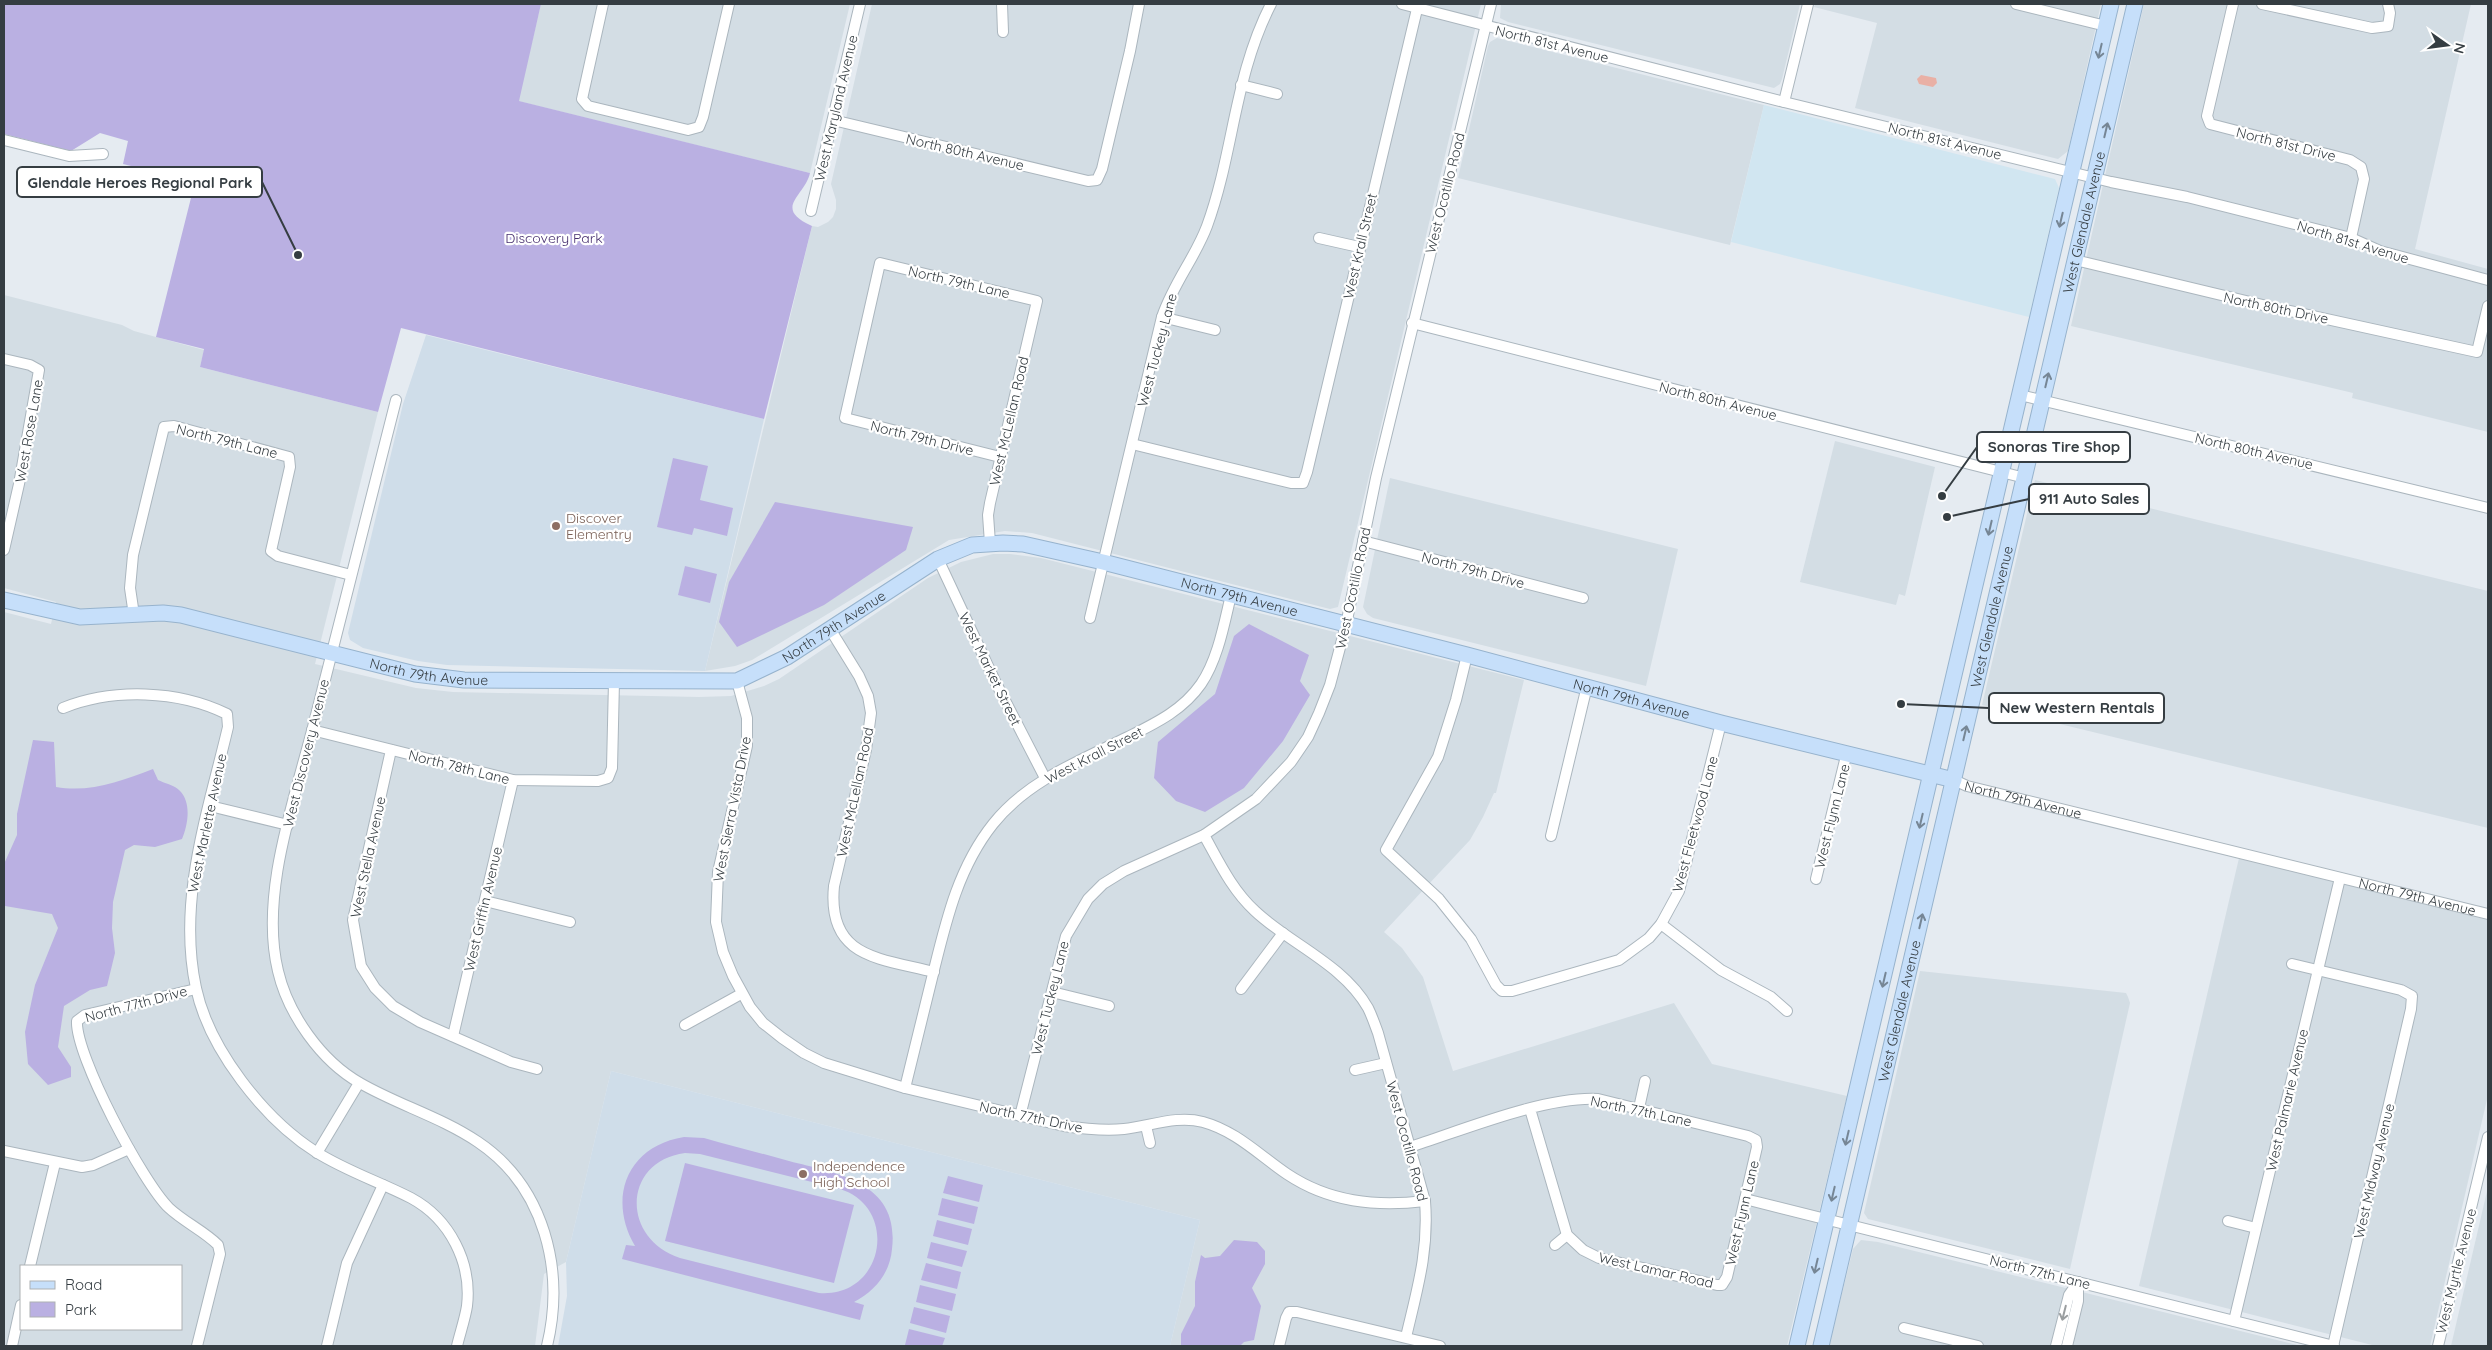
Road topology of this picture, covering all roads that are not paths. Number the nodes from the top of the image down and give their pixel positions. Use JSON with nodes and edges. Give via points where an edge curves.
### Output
{"nodes":[{"id":1,"x":603,"y":4,"type":"edge"},
{"id":2,"x":729,"y":4,"type":"edge"},
{"id":3,"x":860,"y":4,"type":"edge"},
{"id":4,"x":1002,"y":4,"type":"edge"},
{"id":5,"x":1139,"y":4,"type":"edge"},
{"id":6,"x":1271,"y":4,"type":"edge"},
{"id":7,"x":1402,"y":4,"type":"edge"},
{"id":8,"x":1491,"y":4,"type":"edge"},
{"id":9,"x":1808,"y":4,"type":"edge"},
{"id":10,"x":2016,"y":4,"type":"edge"},
{"id":11,"x":2111,"y":4,"type":"edge"},
{"id":12,"x":2135,"y":4,"type":"edge"},
{"id":13,"x":2233,"y":4,"type":"edge"},
{"id":14,"x":2262,"y":4,"type":"edge"},
{"id":15,"x":2388,"y":4,"type":"edge"},
{"id":16,"x":1417,"y":9,"type":"junction"},
{"id":17,"x":2106,"y":26,"type":"junction"},
{"id":18,"x":1486,"y":27,"type":"junction"},
{"id":19,"x":1003,"y":32,"type":"dead end"},
{"id":20,"x":1241,"y":84,"type":"junction"},
{"id":21,"x":1277,"y":94,"type":"dead end"},
{"id":22,"x":1784,"y":102,"type":"junction"},
{"id":23,"x":833,"y":120,"type":"junction"},
{"id":24,"x":4,"y":140,"type":"edge"},
{"id":25,"x":102,"y":154,"type":"dead end"},
{"id":26,"x":2072,"y":172,"type":"junction"},
{"id":27,"x":2095,"y":178,"type":"junction"},
{"id":28,"x":812,"y":212,"type":"dead end"},
{"id":29,"x":1319,"y":238,"type":"dead end"},
{"id":30,"x":2351,"y":238,"type":"junction"},
{"id":31,"x":1360,"y":247,"type":"junction"},
{"id":32,"x":2075,"y":260,"type":"junction"},
{"id":33,"x":2488,"y":280,"type":"edge"},
{"id":34,"x":1037,"y":301,"type":"joint"},
{"id":35,"x":2488,"y":306,"type":"edge"},
{"id":36,"x":1162,"y":317,"type":"junction"},
{"id":37,"x":1412,"y":323,"type":"junction"},
{"id":38,"x":1215,"y":330,"type":"dead end"},
{"id":39,"x":4,"y":359,"type":"edge"},
{"id":40,"x":2020,"y":395,"type":"junction"},
{"id":41,"x":396,"y":400,"type":"dead end"},
{"id":42,"x":2043,"y":400,"type":"junction"},
{"id":43,"x":845,"y":418,"type":"joint"},
{"id":44,"x":1132,"y":444,"type":"junction"},
{"id":45,"x":1000,"y":457,"type":"junction"},
{"id":46,"x":2002,"y":473,"type":"junction"},
{"id":47,"x":2025,"y":478,"type":"junction"},
{"id":48,"x":2488,"y":508,"type":"edge"},
{"id":49,"x":1364,"y":541,"type":"junction"},
{"id":50,"x":990,"y":543,"type":"junction"},
{"id":51,"x":4,"y":550,"type":"edge"},
{"id":52,"x":938,"y":559,"type":"junction"},
{"id":53,"x":1104,"y":562,"type":"junction"},
{"id":54,"x":351,"y":574,"type":"junction"},
{"id":55,"x":1231,"y":595,"type":"junction"},
{"id":56,"x":1583,"y":598,"type":"dead end"},
{"id":57,"x":4,"y":600,"type":"edge"},
{"id":58,"x":134,"y":615,"type":"junction"},
{"id":59,"x":1090,"y":618,"type":"dead end"},
{"id":60,"x":1346,"y":625,"type":"junction"},
{"id":61,"x":830,"y":629,"type":"junction"},
{"id":62,"x":331,"y":653,"type":"junction"},
{"id":63,"x":1467,"y":655,"type":"junction"},
{"id":64,"x":614,"y":681,"type":"junction"},
{"id":65,"x":737,"y":681,"type":"junction"},
{"id":66,"x":1588,"y":686,"type":"junction"},
{"id":67,"x":63,"y":708,"type":"dead end"},
{"id":68,"x":1721,"y":723,"type":"junction"},
{"id":69,"x":312,"y":730,"type":"junction"},
{"id":70,"x":391,"y":750,"type":"junction"},
{"id":71,"x":1847,"y":752,"type":"junction"},
{"id":72,"x":1933,"y":774,"type":"junction"},
{"id":73,"x":1045,"y":778,"type":"junction"},
{"id":74,"x":512,"y":780,"type":"junction"},
{"id":75,"x":1954,"y":780,"type":"junction"},
{"id":76,"x":210,"y":806,"type":"junction"},
{"id":77,"x":288,"y":825,"type":"junction"},
{"id":78,"x":1204,"y":835,"type":"junction"},
{"id":79,"x":1551,"y":836,"type":"dead end"},
{"id":80,"x":2340,"y":878,"type":"junction"},
{"id":81,"x":1816,"y":879,"type":"dead end"},
{"id":82,"x":485,"y":901,"type":"junction"},
{"id":83,"x":2488,"y":914,"type":"edge"},
{"id":84,"x":570,"y":922,"type":"dead end"},
{"id":85,"x":1661,"y":924,"type":"junction"},
{"id":86,"x":1283,"y":933,"type":"junction"},
{"id":87,"x":2292,"y":964,"type":"dead end"},
{"id":88,"x":2318,"y":970,"type":"junction"},
{"id":89,"x":934,"y":972,"type":"junction"},
{"id":90,"x":196,"y":989,"type":"junction"},
{"id":91,"x":1241,"y":989,"type":"dead end"},
{"id":92,"x":1052,"y":992,"type":"junction"},
{"id":93,"x":741,"y":994,"type":"junction"},
{"id":94,"x":1109,"y":1006,"type":"dead end"},
{"id":95,"x":1787,"y":1011,"type":"dead end"},
{"id":96,"x":685,"y":1025,"type":"dead end"},
{"id":97,"x":453,"y":1036,"type":"junction"},
{"id":98,"x":1386,"y":1063,"type":"junction"},
{"id":99,"x":537,"y":1069,"type":"dead end"},
{"id":100,"x":1355,"y":1070,"type":"dead end"},
{"id":101,"x":1645,"y":1081,"type":"dead end"},
{"id":102,"x":359,"y":1083,"type":"junction"},
{"id":103,"x":905,"y":1088,"type":"junction"},
{"id":104,"x":1639,"y":1108,"type":"junction"},
{"id":105,"x":1530,"y":1109,"type":"junction"},
{"id":106,"x":1020,"y":1116,"type":"junction"},
{"id":107,"x":1146,"y":1126,"type":"junction"},
{"id":108,"x":2488,"y":1137,"type":"edge"},
{"id":109,"x":1756,"y":1140,"type":"joint"},
{"id":110,"x":1150,"y":1143,"type":"dead end"},
{"id":111,"x":1410,"y":1147,"type":"junction"},
{"id":112,"x":129,"y":1149,"type":"junction"},
{"id":113,"x":4,"y":1151,"type":"edge"},
{"id":114,"x":317,"y":1153,"type":"junction"},
{"id":115,"x":55,"y":1164,"type":"junction"},
{"id":116,"x":383,"y":1185,"type":"junction"},
{"id":117,"x":1745,"y":1199,"type":"junction"},
{"id":118,"x":1425,"y":1201,"type":"junction"},
{"id":119,"x":1828,"y":1218,"type":"junction"},
{"id":120,"x":2228,"y":1221,"type":"dead end"},
{"id":121,"x":1850,"y":1224,"type":"junction"},
{"id":122,"x":2256,"y":1228,"type":"junction"},
{"id":123,"x":1567,"y":1235,"type":"junction"},
{"id":124,"x":1555,"y":1246,"type":"dead end"},
{"id":125,"x":30,"y":1265,"type":"edge"},
{"id":126,"x":2078,"y":1282,"type":"junction"},
{"id":127,"x":1722,"y":1285,"type":"joint"},
{"id":128,"x":20,"y":1310,"type":"edge"},
{"id":129,"x":2234,"y":1322,"type":"junction"},
{"id":130,"x":1904,"y":1328,"type":"dead end"},
{"id":131,"x":1406,"y":1338,"type":"junction"},
{"id":132,"x":12,"y":1346,"type":"edge"},
{"id":133,"x":197,"y":1346,"type":"edge"},
{"id":134,"x":327,"y":1346,"type":"edge"},
{"id":135,"x":457,"y":1346,"type":"edge"},
{"id":136,"x":547,"y":1346,"type":"edge"},
{"id":137,"x":1279,"y":1346,"type":"edge"},
{"id":138,"x":1440,"y":1346,"type":"edge"},
{"id":139,"x":1798,"y":1346,"type":"edge"},
{"id":140,"x":1821,"y":1346,"type":"edge"},
{"id":141,"x":1978,"y":1346,"type":"edge"},
{"id":142,"x":2056,"y":1346,"type":"edge"},
{"id":143,"x":2067,"y":1346,"type":"edge"},
{"id":144,"x":2333,"y":1346,"type":"edge"},
{"id":145,"x":2438,"y":1346,"type":"edge"}],
"edges":[{"from":1,"to":2,"type":"street","via":[[582,99],[588,106],[688,130],[699,127]]},
{"from":3,"to":23,"type":"street","name":"West Maryland Avenue"},
{"from":4,"to":19,"type":"street"},
{"from":5,"to":23,"type":"street","name":"North 80th Avenue","via":[[1097,180],[1088,181]]},
{"from":6,"to":20,"type":"street","name":"West Tuckey Lane","via":[[1250,52]]},
{"from":7,"to":16,"type":"street","name":"North 81st Avenue"},
{"from":8,"to":18,"type":"street","name":"West Ocotillo Road"},
{"from":9,"to":22,"type":"street"},
{"from":10,"to":17,"type":"street"},
{"from":11,"to":17,"type":"main road","name":"West Glendale Avenue"},
{"from":27,"to":12,"type":"main road","name":"West Glendale Avenue","one_way":true},
{"from":13,"to":30,"type":"street","name":"North 81st Drive","via":[[2207,116],[2210,124],[2350,160],[2361,167],[2364,179]]},
{"from":14,"to":15,"type":"street","via":[[2372,28],[2388,26]]},
{"from":16,"to":18,"type":"street","name":"North 81st Avenue"},
{"from":16,"to":31,"type":"street","name":"West Krall Street"},
{"from":17,"to":26,"type":"main road","name":"West Glendale Avenue","one_way":true},
{"from":18,"to":22,"type":"street","name":"North 81st Avenue"},
{"from":18,"to":37,"type":"street","name":"West Ocotillo Road"},
{"from":20,"to":21,"type":"street"},
{"from":20,"to":36,"type":"street","name":"West Tuckey Lane","via":[[1208,225],[1176,283]]},
{"from":22,"to":26,"type":"street","name":"North 81st Avenue"},
{"from":23,"to":28,"type":"street","name":"West Maryland Avenue"},
{"from":24,"to":25,"type":"street","via":[[70,156]]},
{"from":26,"to":27,"type":"street","name":"North 81st Avenue"},
{"from":26,"to":40,"type":"main road","name":"West Glendale Avenue","one_way":true},
{"from":27,"to":30,"type":"street","name":"North 81st Avenue"},
{"from":27,"to":32,"type":"main road","name":"West Glendale Avenue"},
{"from":29,"to":31,"type":"street"},
{"from":30,"to":33,"type":"street","name":"North 81st Avenue","via":[[2380,251]]},
{"from":31,"to":44,"type":"street","name":"West Krall Street","via":[[1302,483]]},
{"from":32,"to":35,"type":"street","name":"North 80th Drive","via":[[2477,352]]},
{"from":42,"to":32,"type":"main road","name":"West Glendale Avenue","one_way":true},
{"from":34,"to":43,"type":"street","name":"North 79th Lane","via":[[880,263]]},
{"from":34,"to":45,"type":"street","name":"West McLellan Road"},
{"from":36,"to":38,"type":"street"},
{"from":36,"to":44,"type":"street","name":"West Tuckey Lane"},
{"from":37,"to":46,"type":"street","name":"North 80th Avenue"},
{"from":37,"to":49,"type":"street","name":"West Ocotillo Road"},
{"from":39,"to":51,"type":"street","name":"West Rose Lane","via":[[39,370]]},
{"from":40,"to":42,"type":"street","name":"North 80th Avenue"},
{"from":40,"to":46,"type":"main road","name":"West Glendale Avenue"},
{"from":41,"to":54,"type":"street","name":"West Discovery Avenue"},
{"from":42,"to":47,"type":"main road","name":"West Glendale Avenue"},
{"from":42,"to":48,"type":"street","name":"North 80th Avenue"},
{"from":43,"to":45,"type":"street","name":"North 79th Drive"},
{"from":44,"to":53,"type":"street","name":"West Tuckey Lane"},
{"from":45,"to":50,"type":"street","name":"West McLellan Road","via":[[988,514]]},
{"from":46,"to":47,"type":"street","name":"North 80th Avenue"},
{"from":46,"to":72,"type":"main road","name":"West Glendale Avenue","one_way":true},
{"from":75,"to":47,"type":"main road","name":"West Glendale Avenue","one_way":true},
{"from":49,"to":56,"type":"street","name":"North 79th Drive"},
{"from":49,"to":60,"type":"street","name":"West Ocotillo Road"},
{"from":50,"to":52,"type":"main road","name":"North 79th Avenue","via":[[972,545]]},
{"from":50,"to":53,"type":"main road","name":"North 79th Avenue","via":[[1023,544]]},
{"from":52,"to":61,"type":"main road","name":"North 79th Avenue"},
{"from":52,"to":73,"type":"street","name":"West Market Street"},
{"from":53,"to":55,"type":"main road","name":"North 79th Avenue"},
{"from":53,"to":59,"type":"street","name":"West Tuckey Lane"},
{"from":54,"to":58,"type":"street","name":"North 79th Lane","via":[[278,556],[271,551],[290,467],[289,457],[174,426],[164,427],[133,555],[130,588]]},
{"from":54,"to":62,"type":"street","name":"West Discovery Avenue"},
{"from":55,"to":60,"type":"main road","name":"North 79th Avenue"},
{"from":55,"to":73,"type":"street","name":"West Krall Street","via":[[1212,661],[1202,683],[1188,701],[1151,725]]},
{"from":57,"to":58,"type":"main road","name":"North 79th Avenue","via":[[80,617]]},
{"from":58,"to":62,"type":"main road","name":"North 79th Avenue","via":[[181,615]]},
{"from":60,"to":63,"type":"main road","name":"North 79th Avenue"},
{"from":60,"to":78,"type":"street","name":"West Ocotillo Road","via":[[1330,685],[1302,745],[1280,776],[1256,800]]},
{"from":61,"to":65,"type":"main road","name":"North 79th Avenue","via":[[787,657]]},
{"from":61,"to":89,"type":"street","name":"West McLellan Road","via":[[859,676],[871,713],[866,750],[834,886],[834,912],[840,933],[860,951],[874,957]]},
{"from":62,"to":64,"type":"main road","name":"North 79th Avenue","via":[[415,674],[464,680]]},
{"from":62,"to":69,"type":"street","name":"West Discovery Avenue"},
{"from":63,"to":66,"type":"main road","name":"North 79th Avenue"},
{"from":63,"to":85,"type":"street","name":"West Fleetwood Lane","via":[[1438,757],[1386,850],[1439,899],[1471,939],[1502,991],[1512,991],[1619,960],[1649,938]]},
{"from":64,"to":65,"type":"main road","name":"North 79th Avenue"},
{"from":64,"to":74,"type":"street","name":"North 78th Lane","via":[[612,768],[608,778],[598,781]]},
{"from":65,"to":93,"type":"street","name":"West Sierra Vista Drive","via":[[747,718],[747,746],[725,833],[715,899],[723,952]]},
{"from":66,"to":68,"type":"main road","name":"North 79th Avenue"},
{"from":66,"to":79,"type":"street"},
{"from":67,"to":76,"type":"street","name":"West Marlette Avenue","via":[[86,699],[144,695],[193,702],[227,714],[228,727]]},
{"from":68,"to":71,"type":"main road","name":"North 79th Avenue"},
{"from":68,"to":85,"type":"street","name":"West Fleetwood Lane","via":[[1679,891]]},
{"from":69,"to":70,"type":"street","name":"North 78th Lane"},
{"from":69,"to":77,"type":"street","name":"West Discovery Avenue"},
{"from":70,"to":74,"type":"street","name":"North 78th Lane"},
{"from":70,"to":97,"type":"street","name":"West Stella Avenue","via":[[353,920],[356,945],[361,966],[392,1006]]},
{"from":71,"to":72,"type":"main road","name":"North 79th Avenue"},
{"from":71,"to":81,"type":"street","name":"West Flynn Lane"},
{"from":72,"to":75,"type":"main road","name":"North 79th Avenue"},
{"from":72,"to":119,"type":"main road","name":"West Glendale Avenue","one_way":true},
{"from":73,"to":89,"type":"street","name":"West Krall Street","via":[[993,823],[973,855],[956,890]]},
{"from":74,"to":82,"type":"street","name":"West Griffin Avenue"},
{"from":75,"to":80,"type":"street","name":"North 79th Avenue","via":[[1982,790]]},
{"from":121,"to":75,"type":"main road","name":"West Glendale Avenue","one_way":true},
{"from":76,"to":77,"type":"street"},
{"from":76,"to":90,"type":"street","name":"West Marlette Avenue","via":[[195,868],[190,906],[190,949]]},
{"from":77,"to":102,"type":"street","name":"West Discovery Avenue","via":[[272,909],[278,972],[290,1004],[310,1035],[328,1058]]},
{"from":78,"to":86,"type":"street","name":"West Ocotillo Road","via":[[1232,887],[1255,912]]},
{"from":78,"to":92,"type":"street","name":"West Tuckey Lane","via":[[1124,872],[1103,884],[1088,899],[1066,936]]},
{"from":80,"to":83,"type":"street","name":"North 79th Avenue"},
{"from":80,"to":88,"type":"street","name":"West Palmarie Avenue"},
{"from":82,"to":84,"type":"street"},
{"from":82,"to":97,"type":"street","name":"West Griffin Avenue"},
{"from":85,"to":95,"type":"street","via":[[1721,970],[1772,997]]},
{"from":86,"to":91,"type":"street"},
{"from":86,"to":98,"type":"street","name":"West Ocotillo Road","via":[[1315,955],[1367,1007]]},
{"from":87,"to":88,"type":"street"},
{"from":88,"to":122,"type":"street","name":"West Palmarie Avenue"},
{"from":88,"to":144,"type":"street","name":"West Midway Avenue","via":[[2401,990],[2412,996]]},
{"from":89,"to":103,"type":"street","name":"West Krall Street"},
{"from":90,"to":112,"type":"street","name":"North 77th Drive","via":[[85,1015],[77,1021],[76,1031],[85,1056]]},
{"from":90,"to":114,"type":"street","name":"West Marlette Avenue","via":[[217,1041],[242,1083],[289,1132]]},
{"from":92,"to":94,"type":"street"},
{"from":92,"to":106,"type":"street","name":"West Tuckey Lane"},
{"from":93,"to":96,"type":"street"},
{"from":93,"to":103,"type":"street","name":"North 77th Drive","via":[[764,1023],[804,1053],[847,1072]]},
{"from":97,"to":99,"type":"street","via":[[511,1062]]},
{"from":98,"to":100,"type":"street","name":"West Ocotillo Road"},
{"from":98,"to":111,"type":"street","name":"West Ocotillo Road"},
{"from":101,"to":104,"type":"street"},
{"from":102,"to":114,"type":"street"},
{"from":102,"to":136,"type":"street","via":[[432,1116],[479,1143],[520,1184],[534,1208],[551,1253],[555,1293]]},
{"from":103,"to":106,"type":"street","name":"North 77th Drive"},
{"from":104,"to":105,"type":"street","name":"North 77th Lane","via":[[1579,1098]]},
{"from":104,"to":109,"type":"street","name":"North 77th Lane"},
{"from":105,"to":111,"type":"street","name":"North 77th Lane"},
{"from":105,"to":123,"type":"street"},
{"from":106,"to":107,"type":"street","name":"North 77th Drive","via":[[1095,1131]]},
{"from":107,"to":110,"type":"street"},
{"from":107,"to":118,"type":"street","name":"North 77th Drive","via":[[1179,1119],[1224,1129],[1288,1174],[1340,1199],[1392,1205]]},
{"from":108,"to":145,"type":"street","name":"West Myrtle Avenue"},
{"from":109,"to":117,"type":"street","name":"West Flynn Lane"},
{"from":111,"to":118,"type":"street","name":"West Ocotillo Road"},
{"from":112,"to":115,"type":"street","via":[[88,1166]]},
{"from":112,"to":133,"type":"street","via":[[142,1174],[170,1209],[218,1245],[220,1254]]},
{"from":113,"to":115,"type":"street"},
{"from":114,"to":116,"type":"street","name":"West Marlette Avenue"},
{"from":115,"to":125,"type":"street"},
{"from":116,"to":134,"type":"street","via":[[347,1263]]},
{"from":116,"to":135,"type":"street","name":"West Marlette Avenue","via":[[430,1210],[444,1225],[464,1261],[467,1307]]},
{"from":117,"to":119,"type":"street","name":"North 77th Lane"},
{"from":117,"to":127,"type":"street","name":"West Flynn Lane"},
{"from":118,"to":131,"type":"street","name":"West Ocotillo Road","via":[[1425,1256]]},
{"from":119,"to":121,"type":"street","name":"North 77th Lane"},
{"from":119,"to":139,"type":"main road","name":"West Glendale Avenue","one_way":true},
{"from":120,"to":122,"type":"street"},
{"from":121,"to":126,"type":"street","name":"North 77th Lane"},
{"from":121,"to":140,"type":"main road","name":"West Glendale Avenue"},
{"from":122,"to":129,"type":"street","name":"West Palmarie Avenue"},
{"from":123,"to":124,"type":"street"},
{"from":123,"to":127,"type":"street","name":"West Lamar Road","via":[[1583,1250],[1599,1258]]},
{"from":126,"to":129,"type":"street","name":"North 77th Lane"},
{"from":126,"to":142,"type":"street","one_way":true,"via":[[2069,1295]]},
{"from":126,"to":143,"type":"street","via":[[2078,1300]]},
{"from":128,"to":132,"type":"street"},
{"from":129,"to":144,"type":"street","name":"North 77th Lane"},
{"from":130,"to":141,"type":"street"},
{"from":131,"to":137,"type":"street","via":[[1289,1312]]},
{"from":131,"to":138,"type":"street"}]}
